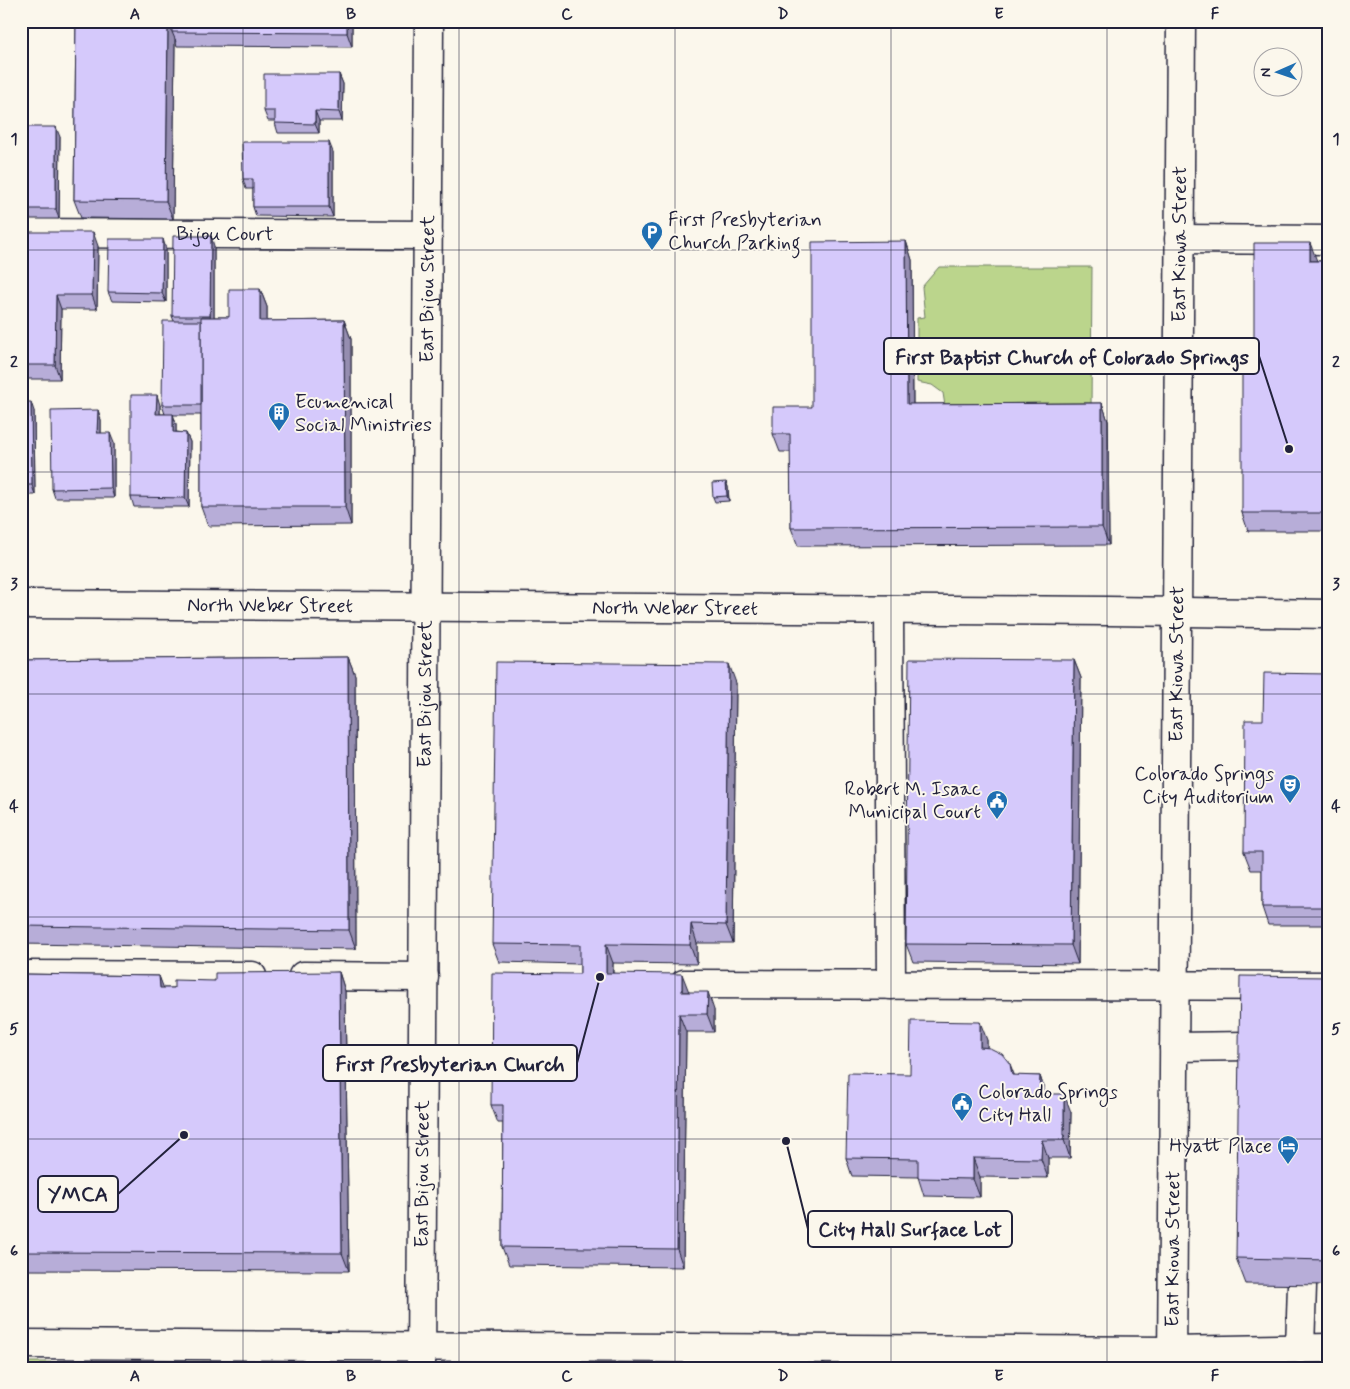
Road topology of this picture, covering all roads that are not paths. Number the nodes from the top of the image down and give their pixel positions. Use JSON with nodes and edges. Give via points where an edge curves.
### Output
{"nodes":[{"id":1,"x":430,"y":21,"type":"edge"},
{"id":2,"x":1181,"y":21,"type":"edge"},
{"id":3,"x":21,"y":233,"type":"edge"},
{"id":4,"x":428,"y":235,"type":"junction"},
{"id":5,"x":1179,"y":239,"type":"junction"},
{"id":6,"x":1329,"y":240,"type":"edge"},
{"id":7,"x":21,"y":604,"type":"edge"},
{"id":8,"x":426,"y":606,"type":"junction"},
{"id":9,"x":889,"y":610,"type":"junction"},
{"id":10,"x":1177,"y":611,"type":"junction"},
{"id":11,"x":1329,"y":614,"type":"edge"},
{"id":12,"x":21,"y":975,"type":"edge"},
{"id":13,"x":424,"y":977,"type":"junction"},
{"id":14,"x":684,"y":984,"type":"edge"},
{"id":15,"x":892,"y":985,"type":"junction"},
{"id":16,"x":1175,"y":985,"type":"junction"},
{"id":17,"x":1329,"y":986,"type":"edge"},
{"id":18,"x":1249,"y":1046,"type":"edge"},
{"id":19,"x":1174,"y":1047,"type":"junction"},
{"id":20,"x":1302,"y":1284,"type":"edge"},
{"id":21,"x":21,"y":1344,"type":"edge"},
{"id":22,"x":1300,"y":1348,"type":"junction"},
{"id":23,"x":1329,"y":1348,"type":"edge"},
{"id":24,"x":421,"y":1358,"type":"edge"},
{"id":25,"x":1172,"y":1359,"type":"edge"}],
"edges":[{"from":1,"to":4,"type":"main road","name":"East Bijou Street"},
{"from":2,"to":5,"type":"main road","name":"East Kiowa Street"},
{"from":3,"to":4,"type":"main road","name":"Bijou Court"},
{"from":4,"to":8,"type":"main road","name":"East Bijou Street"},
{"from":5,"to":6,"type":"main road"},
{"from":5,"to":10,"type":"main road","name":"East Kiowa Street"},
{"from":7,"to":8,"type":"main road","name":"North Weber Street"},
{"from":8,"to":9,"type":"main road","name":"North Weber Street"},
{"from":8,"to":13,"type":"main road","name":"East Bijou Street"},
{"from":9,"to":10,"type":"main road","name":"North Weber Street"},
{"from":9,"to":15,"type":"main road"},
{"from":10,"to":11,"type":"main road","name":"North Weber Street"},
{"from":10,"to":16,"type":"main road","name":"East Kiowa Street"},
{"from":12,"to":13,"type":"main road"},
{"from":13,"to":24,"type":"main road","name":"East Bijou Street"},
{"from":14,"to":15,"type":"main road"},
{"from":15,"to":16,"type":"main road"},
{"from":16,"to":17,"type":"main road"},
{"from":16,"to":19,"type":"main road","name":"East Kiowa Street"},
{"from":18,"to":19,"type":"main road"},
{"from":19,"to":25,"type":"main road","name":"East Kiowa Street"},
{"from":20,"to":22,"type":"main road"},
{"from":21,"to":24,"type":"main road"},
{"from":22,"to":23,"type":"main road"},
{"from":22,"to":25,"type":"main road"},
{"from":24,"to":25,"type":"main road"}]}
